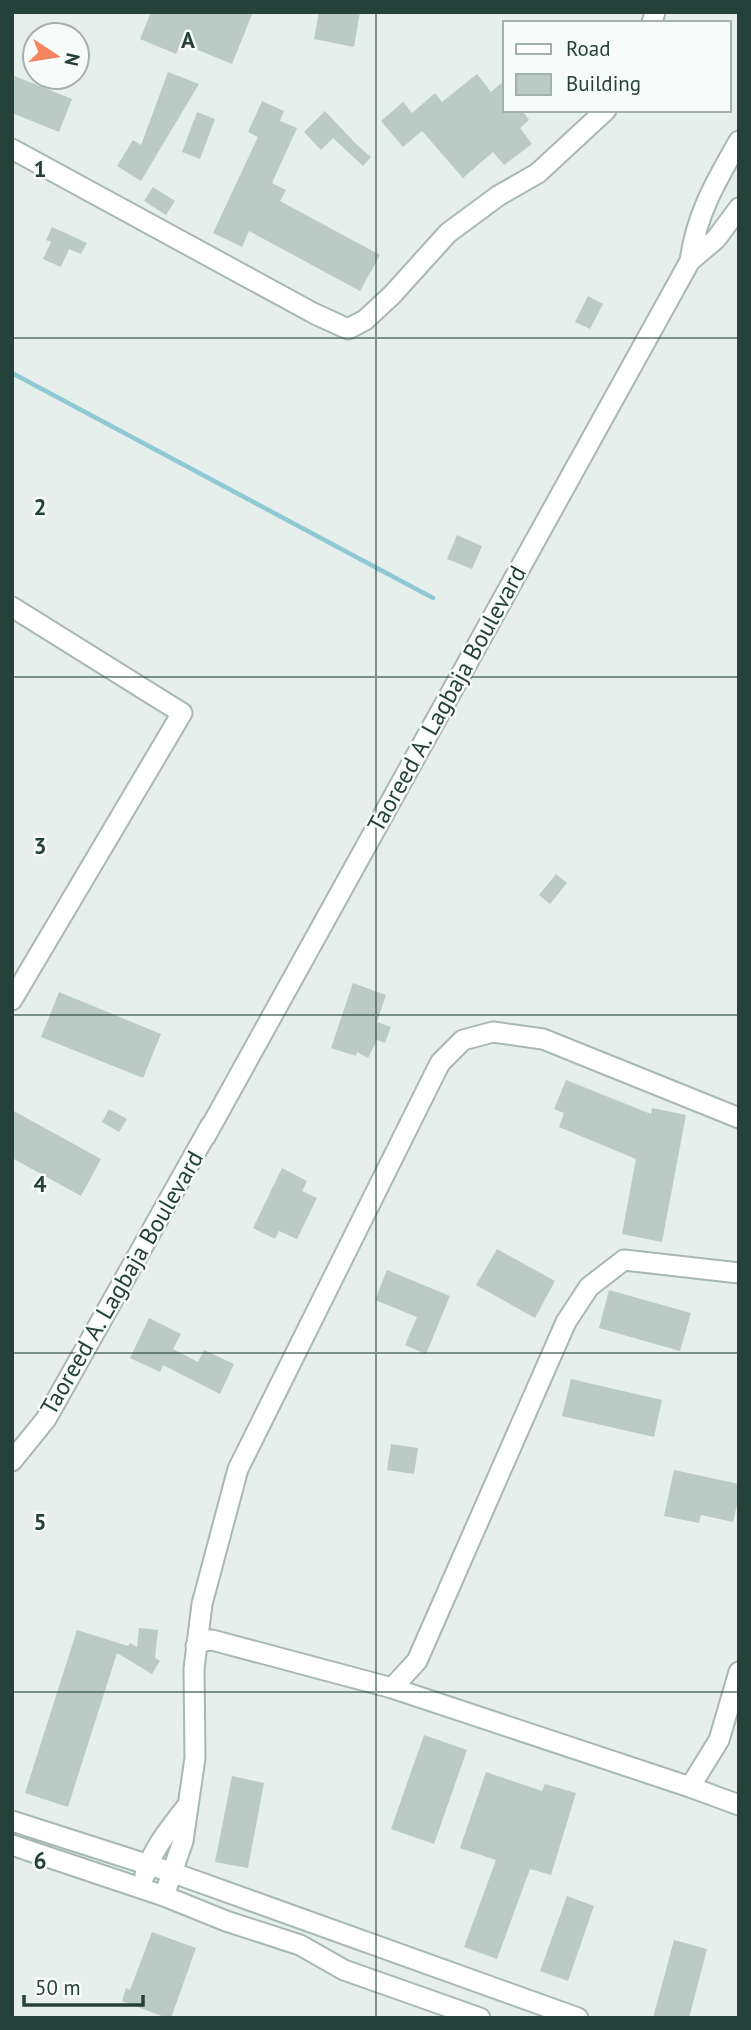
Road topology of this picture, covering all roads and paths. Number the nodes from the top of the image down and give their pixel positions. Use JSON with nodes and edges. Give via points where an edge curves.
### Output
{"nodes":[{"id":1,"x":604,"y":112,"type":"edge"},
{"id":2,"x":739,"y":141,"type":"edge"},
{"id":3,"x":12,"y":149,"type":"edge"},
{"id":4,"x":739,"y":208,"type":"edge"},
{"id":5,"x":690,"y":261,"type":"junction"},
{"id":6,"x":12,"y":607,"type":"edge"},
{"id":7,"x":294,"y":978,"type":"dead end"},
{"id":8,"x":15,"y":989,"type":"edge"},
{"id":9,"x":739,"y":1118,"type":"edge"},
{"id":10,"x":211,"y":1124,"type":"junction"},
{"id":11,"x":739,"y":1273,"type":"edge"},
{"id":12,"x":12,"y":1461,"type":"edge"},
{"id":13,"x":196,"y":1646,"type":"junction"},
{"id":14,"x":739,"y":1672,"type":"edge"},
{"id":15,"x":392,"y":1688,"type":"junction"},
{"id":16,"x":690,"y":1787,"type":"junction"},
{"id":17,"x":188,"y":1804,"type":"junction"},
{"id":18,"x":739,"y":1805,"type":"edge"},
{"id":19,"x":12,"y":1821,"type":"edge"},
{"id":20,"x":12,"y":1844,"type":"edge"},
{"id":21,"x":148,"y":1864,"type":"junction"},
{"id":22,"x":172,"y":1872,"type":"junction"},
{"id":23,"x":141,"y":1889,"type":"junction"},
{"id":24,"x":164,"y":1896,"type":"junction"},
{"id":25,"x":480,"y":2018,"type":"edge"},
{"id":26,"x":578,"y":2018,"type":"edge"}],
"edges":[{"from":1,"to":3,"type":"street","via":[[538,173],[448,233],[392,295],[348,329]]},
{"from":2,"to":5,"type":"street","name":"Taoreed A. Lagbaja Boulevard","via":[[693,235]]},
{"from":4,"to":5,"type":"street","name":"Taoreed A. Lagbaja Boulevard","via":[[716,239]]},
{"from":5,"to":10,"type":"street","name":"Taoreed A. Lagbaja Boulevard"},
{"from":6,"to":8,"type":"street","via":[[182,713]]},
{"from":7,"to":10,"type":"street","name":"Taoreed A. Lagbaja Boulevard"},
{"from":9,"to":13,"type":"street","via":[[543,1039],[493,1032],[463,1040],[440,1063],[237,1469],[202,1604]]},
{"from":10,"to":12,"type":"street","name":"Taoreed A. Lagbaja Boulevard","via":[[46,1419]]},
{"from":11,"to":15,"type":"street","via":[[624,1260],[589,1287],[566,1322],[417,1661]]},
{"from":13,"to":15,"type":"street","via":[[212,1640]]},
{"from":13,"to":17,"type":"street","via":[[195,1758]]},
{"from":14,"to":16,"type":"street","via":[[719,1740]]},
{"from":15,"to":16,"type":"street"},
{"from":16,"to":18,"type":"street"},
{"from":17,"to":21,"type":"street"},
{"from":17,"to":22,"type":"street","via":[[184,1841]]},
{"from":19,"to":21,"type":"street"},
{"from":20,"to":23,"type":"street"},
{"from":21,"to":22,"type":"street"},
{"from":21,"to":23,"type":"street"},
{"from":22,"to":24,"type":"street"},
{"from":22,"to":26,"type":"street"},
{"from":23,"to":24,"type":"street"},
{"from":24,"to":25,"type":"street","via":[[300,1945],[344,1970]]}]}
